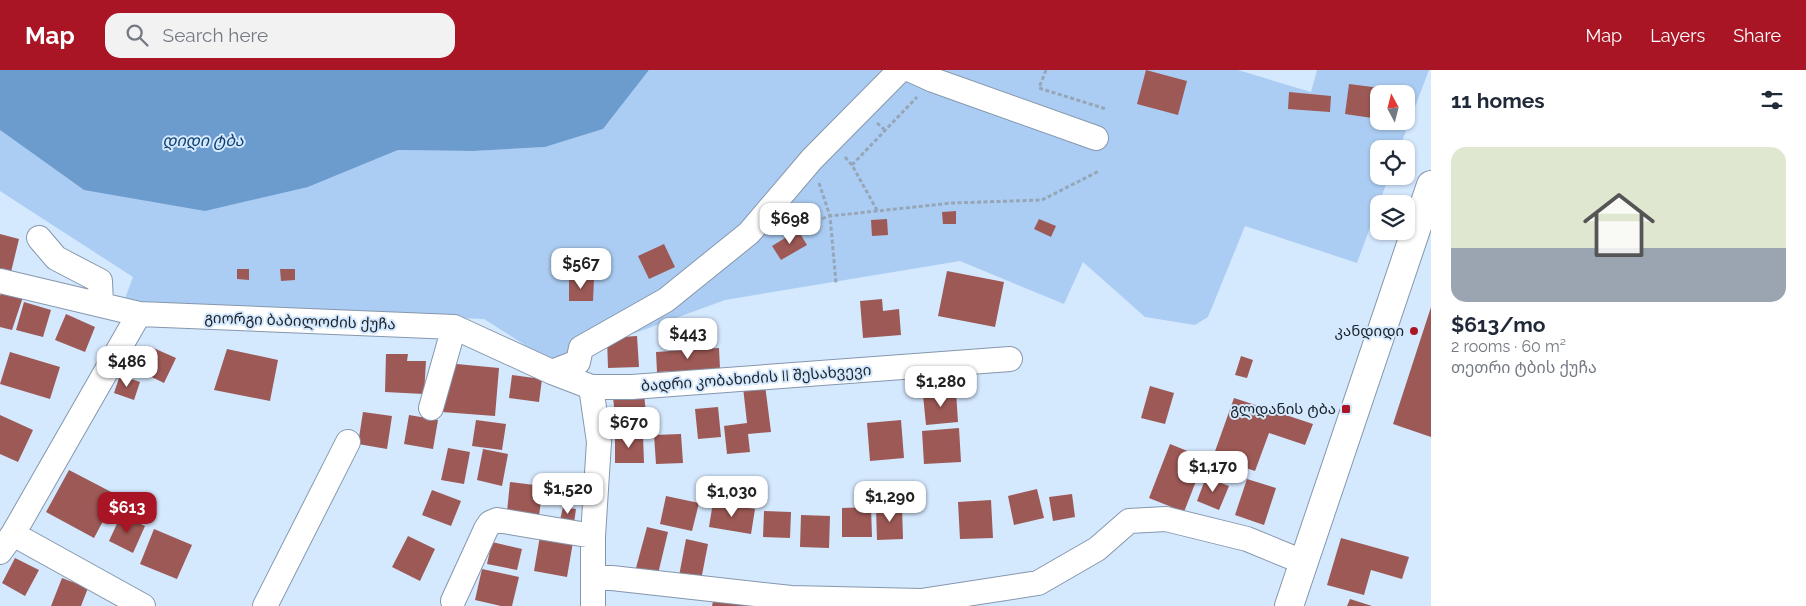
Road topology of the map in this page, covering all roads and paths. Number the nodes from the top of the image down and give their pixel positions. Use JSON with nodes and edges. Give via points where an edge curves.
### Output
{"nodes":[{"id":1,"x":900,"y":70,"type":"edge"},
{"id":2,"x":911,"y":70,"type":"edge"},
{"id":3,"x":1046,"y":70,"type":"edge"},
{"id":4,"x":933,"y":80,"type":"junction"},
{"id":5,"x":1106,"y":109,"type":"dead end"},
{"id":6,"x":1096,"y":138,"type":"dead end"},
{"id":7,"x":830,"y":140,"type":"junction"},
{"id":8,"x":812,"y":159,"type":"junction"},
{"id":9,"x":852,"y":165,"type":"junction"},
{"id":10,"x":1099,"y":171,"type":"dead end"},
{"id":11,"x":1431,"y":185,"type":"edge"},
{"id":12,"x":878,"y":212,"type":"junction"},
{"id":13,"x":830,"y":216,"type":"junction"},
{"id":14,"x":748,"y":233,"type":"junction"},
{"id":15,"x":38,"y":238,"type":"dead end"},
{"id":16,"x":0,"y":281,"type":"edge"},
{"id":17,"x":836,"y":283,"type":"dead end"},
{"id":18,"x":100,"y":305,"type":"junction"},
{"id":19,"x":139,"y":314,"type":"junction"},
{"id":20,"x":454,"y":328,"type":"junction"},
{"id":21,"x":1010,"y":359,"type":"dead end"},
{"id":22,"x":552,"y":372,"type":"junction"},
{"id":23,"x":591,"y":388,"type":"junction"},
{"id":24,"x":431,"y":408,"type":"dead end"},
{"id":25,"x":348,"y":442,"type":"dead end"},
{"id":26,"x":593,"y":536,"type":"junction"},
{"id":27,"x":7,"y":543,"type":"edge"},
{"id":28,"x":1303,"y":562,"type":"junction"},
{"id":29,"x":594,"y":576,"type":"junction"},
{"id":30,"x":453,"y":601,"type":"dead end"},
{"id":31,"x":130,"y":602,"type":"edge"},
{"id":32,"x":265,"y":606,"type":"edge"},
{"id":33,"x":593,"y":606,"type":"edge"},
{"id":34,"x":1289,"y":606,"type":"edge"}],
"edges":[{"from":1,"to":7,"type":"street"},
{"from":2,"to":4,"type":"street"},
{"from":3,"to":5,"type":"path","via":[[1039,88]]},
{"from":4,"to":6,"type":"street"},
{"from":4,"to":9,"type":"path"},
{"from":7,"to":8,"type":"street"},
{"from":7,"to":9,"type":"path"},
{"from":8,"to":13,"type":"path"},
{"from":8,"to":14,"type":"street"},
{"from":9,"to":12,"type":"path"},
{"from":10,"to":12,"type":"path","via":[[1042,200],[952,204]]},
{"from":11,"to":28,"type":"main road"},
{"from":12,"to":13,"type":"path"},
{"from":13,"to":14,"type":"path","via":[[772,235]]},
{"from":13,"to":17,"type":"path"},
{"from":14,"to":22,"type":"street","via":[[666,300],[581,348],[578,362]]},
{"from":15,"to":18,"type":"street","via":[[56,258],[100,281]]},
{"from":16,"to":18,"type":"street","name":"გიორგი ბაბილოძის ქუჩა"},
{"from":18,"to":19,"type":"street","name":"გიორგი ბაბილოძის ქუჩა"},
{"from":19,"to":20,"type":"street","name":"გიორგი ბაბილოძის ქუჩა"},
{"from":19,"to":27,"type":"street"},
{"from":20,"to":22,"type":"street","name":"გიორგი ბაბილოძის ქუჩა"},
{"from":20,"to":24,"type":"street"},
{"from":21,"to":23,"type":"street","name":"ბადრი კობახიძის II შესახვევი"},
{"from":22,"to":23,"type":"street","name":"გიორგი ბაბილოძის ქუჩა"},
{"from":23,"to":26,"type":"street","via":[[599,442]]},
{"from":25,"to":32,"type":"street"},
{"from":26,"to":29,"type":"street"},
{"from":26,"to":30,"type":"street","via":[[497,520],[490,523]]},
{"from":27,"to":31,"type":"street"},
{"from":28,"to":29,"type":"street","via":[[1247,539],[1166,519],[1129,521],[1097,549],[1038,583],[921,601],[791,598]]},
{"from":28,"to":34,"type":"main road"},
{"from":29,"to":33,"type":"street"}]}
